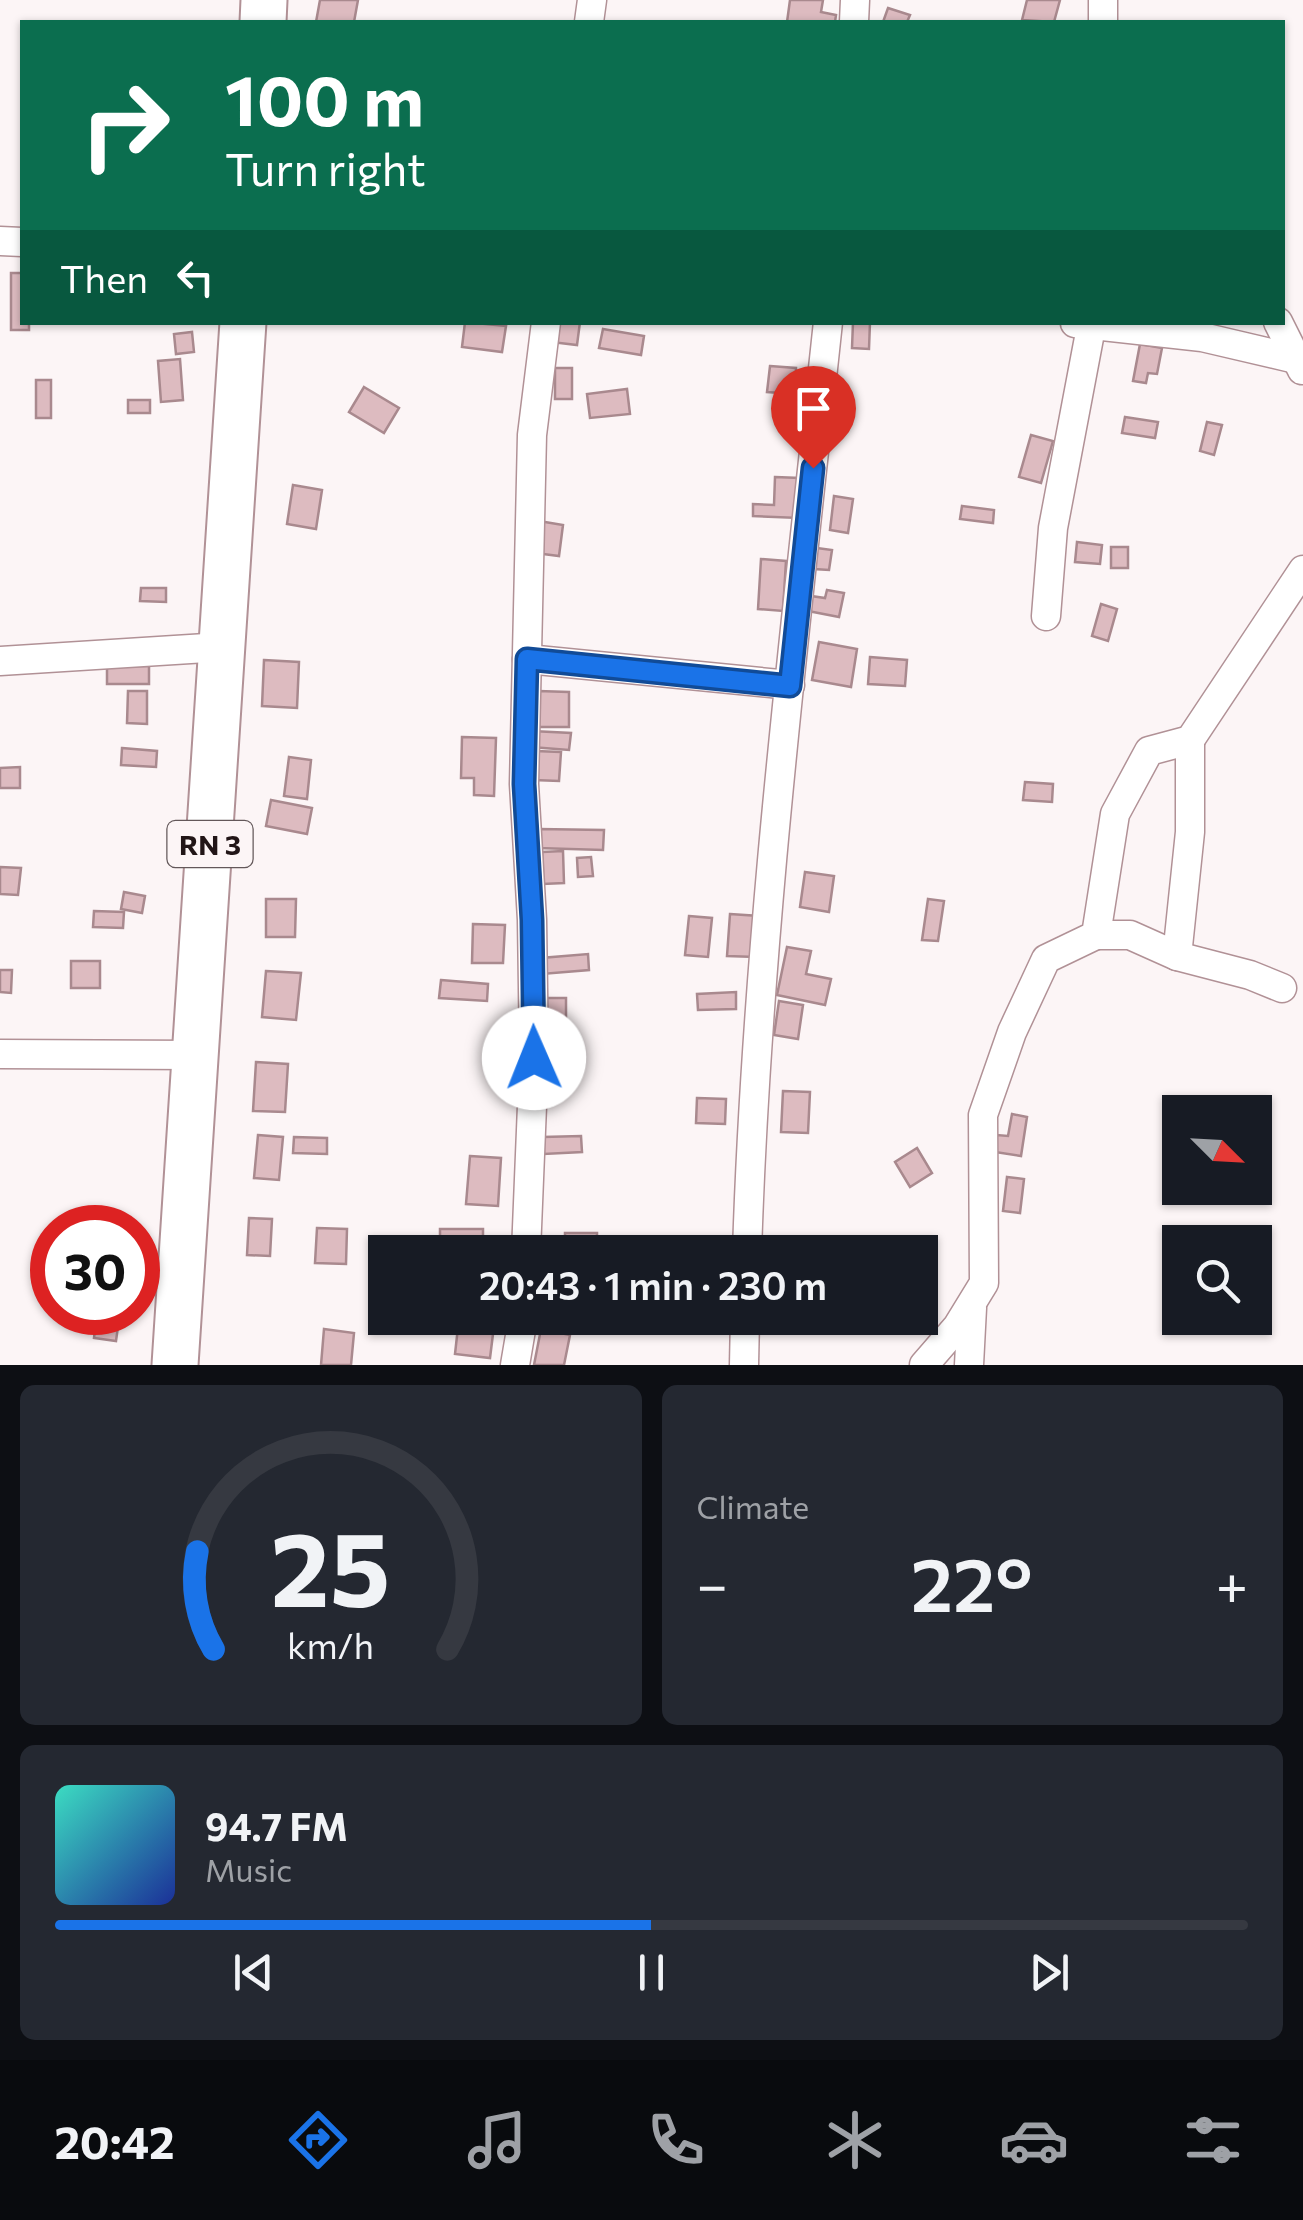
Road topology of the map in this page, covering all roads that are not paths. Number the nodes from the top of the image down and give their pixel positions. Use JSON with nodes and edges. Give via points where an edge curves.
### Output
{"nodes":[{"id":1,"x":243,"y":325,"type":"edge"},
{"id":2,"x":546,"y":325,"type":"edge"},
{"id":3,"x":828,"y":325,"type":"edge"},
{"id":4,"x":1086,"y":325,"type":"edge"},
{"id":5,"x":1103,"y":325,"type":"edge"},
{"id":6,"x":1280,"y":325,"type":"edge"},
{"id":7,"x":1300,"y":366,"type":"edge"},
{"id":8,"x":1303,"y":570,"type":"edge"},
{"id":9,"x":1046,"y":616,"type":"dead end"},
{"id":10,"x":222,"y":647,"type":"junction"},
{"id":11,"x":527,"y":659,"type":"junction"},
{"id":12,"x":0,"y":661,"type":"edge"},
{"id":13,"x":790,"y":686,"type":"junction"},
{"id":14,"x":1190,"y":740,"type":"junction"},
{"id":15,"x":1096,"y":936,"type":"junction"},
{"id":16,"x":1177,"y":956,"type":"junction"},
{"id":17,"x":1282,"y":988,"type":"dead end"},
{"id":18,"x":0,"y":1054,"type":"edge"},
{"id":19,"x":196,"y":1055,"type":"junction"},
{"id":20,"x":527,"y":1235,"type":"edge"},
{"id":21,"x":748,"y":1235,"type":"edge"},
{"id":22,"x":972,"y":1302,"type":"junction"},
{"id":23,"x":520,"y":1335,"type":"edge"},
{"id":24,"x":745,"y":1335,"type":"edge"},
{"id":25,"x":176,"y":1365,"type":"edge"},
{"id":26,"x":515,"y":1365,"type":"edge"},
{"id":27,"x":744,"y":1365,"type":"edge"},
{"id":28,"x":924,"y":1365,"type":"edge"},
{"id":29,"x":968,"y":1365,"type":"edge"}],
"edges":[{"from":1,"to":10,"type":"highway","number":"RN 3"},
{"from":2,"to":11,"type":"street","via":[[532,434]]},
{"from":3,"to":13,"type":"street"},
{"from":4,"to":9,"type":"street","via":[[1052,528]]},
{"from":5,"to":7,"type":"street","via":[[1202,337]]},
{"from":6,"to":7,"type":"street"},
{"from":8,"to":14,"type":"street"},
{"from":10,"to":12,"type":"street"},
{"from":10,"to":19,"type":"highway","number":"RN 3"},
{"from":11,"to":13,"type":"street"},
{"from":11,"to":20,"type":"street","via":[[524,784],[534,1058]]},
{"from":13,"to":21,"type":"street"},
{"from":14,"to":15,"type":"street","via":[[1149,751],[1115,814]]},
{"from":14,"to":16,"type":"street","via":[[1190,832]]},
{"from":15,"to":16,"type":"street","via":[[1130,936]]},
{"from":15,"to":22,"type":"street","via":[[1046,958],[983,1116],[984,1283]]},
{"from":16,"to":17,"type":"street"},
{"from":18,"to":19,"type":"street"},
{"from":19,"to":25,"type":"highway","number":"RN 3"},
{"from":22,"to":28,"type":"street"},
{"from":22,"to":29,"type":"street"},
{"from":23,"to":26,"type":"street"},
{"from":24,"to":27,"type":"street"}]}
